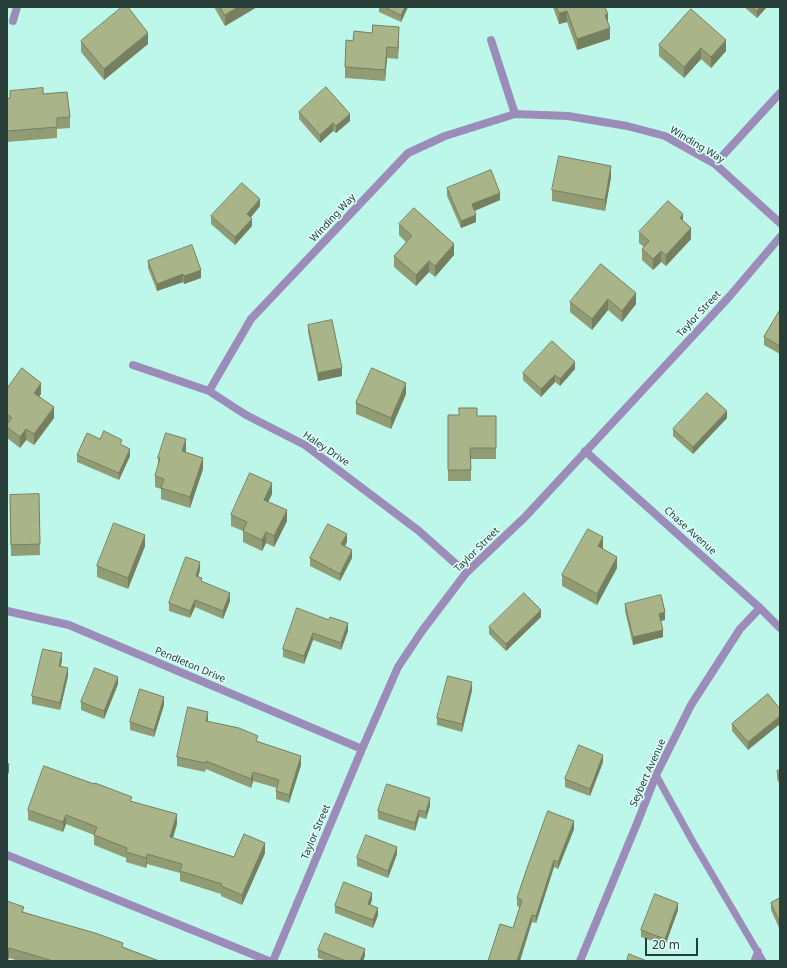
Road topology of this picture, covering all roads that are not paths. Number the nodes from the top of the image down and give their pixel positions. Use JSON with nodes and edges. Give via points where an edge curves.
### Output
{"nodes":[{"id":1,"x":17,"y":7,"type":"edge"},
{"id":2,"x":12,"y":21,"type":"dead end"},
{"id":3,"x":491,"y":40,"type":"dead end"},
{"id":4,"x":780,"y":93,"type":"edge"},
{"id":5,"x":515,"y":114,"type":"junction"},
{"id":6,"x":715,"y":164,"type":"junction"},
{"id":7,"x":780,"y":223,"type":"edge"},
{"id":8,"x":780,"y":237,"type":"edge"},
{"id":9,"x":133,"y":365,"type":"dead end"},
{"id":10,"x":209,"y":391,"type":"junction"},
{"id":11,"x":586,"y":451,"type":"junction"},
{"id":12,"x":466,"y":573,"type":"junction"},
{"id":13,"x":760,"y":608,"type":"junction"},
{"id":14,"x":7,"y":610,"type":"edge"},
{"id":15,"x":780,"y":628,"type":"edge"},
{"id":16,"x":362,"y":749,"type":"junction"},
{"id":17,"x":656,"y":776,"type":"junction"},
{"id":18,"x":7,"y":855,"type":"edge"},
{"id":19,"x":758,"y":951,"type":"junction"},
{"id":20,"x":269,"y":961,"type":"edge"},
{"id":21,"x":273,"y":961,"type":"edge"},
{"id":22,"x":580,"y":961,"type":"edge"},
{"id":23,"x":754,"y":961,"type":"edge"},
{"id":24,"x":763,"y":961,"type":"edge"}],
"edges":[{"from":1,"to":2,"type":"street"},
{"from":3,"to":5,"type":"street"},
{"from":4,"to":6,"type":"street"},
{"from":5,"to":6,"type":"street","name":"Winding Way","via":[[568,116],[627,126],[665,136]]},
{"from":5,"to":10,"type":"street","name":"Winding Way","via":[[445,136],[408,153],[251,319]]},
{"from":6,"to":7,"type":"street","name":"Winding Way"},
{"from":8,"to":11,"type":"street","name":"Taylor Street","via":[[729,297]]},
{"from":9,"to":10,"type":"street","name":"Haley Drive"},
{"from":10,"to":12,"type":"street","name":"Haley Drive","via":[[246,415],[305,445],[419,531]]},
{"from":11,"to":12,"type":"street","name":"Taylor Street","via":[[525,517]]},
{"from":11,"to":13,"type":"street","name":"Chase Avenue"},
{"from":12,"to":16,"type":"street","name":"Taylor Street","via":[[398,667]]},
{"from":13,"to":15,"type":"street","name":"Chase Avenue"},
{"from":13,"to":17,"type":"street","name":"Seybert Avenue","via":[[740,629],[691,705]]},
{"from":14,"to":16,"type":"street","name":"Pendleton Drive","via":[[69,625]]},
{"from":16,"to":21,"type":"street","name":"Taylor Street"},
{"from":17,"to":19,"type":"lane"},
{"from":17,"to":22,"type":"street","name":"Seybert Avenue"},
{"from":18,"to":20,"type":"street"},
{"from":19,"to":23,"type":"lane"},
{"from":19,"to":24,"type":"lane"}]}
